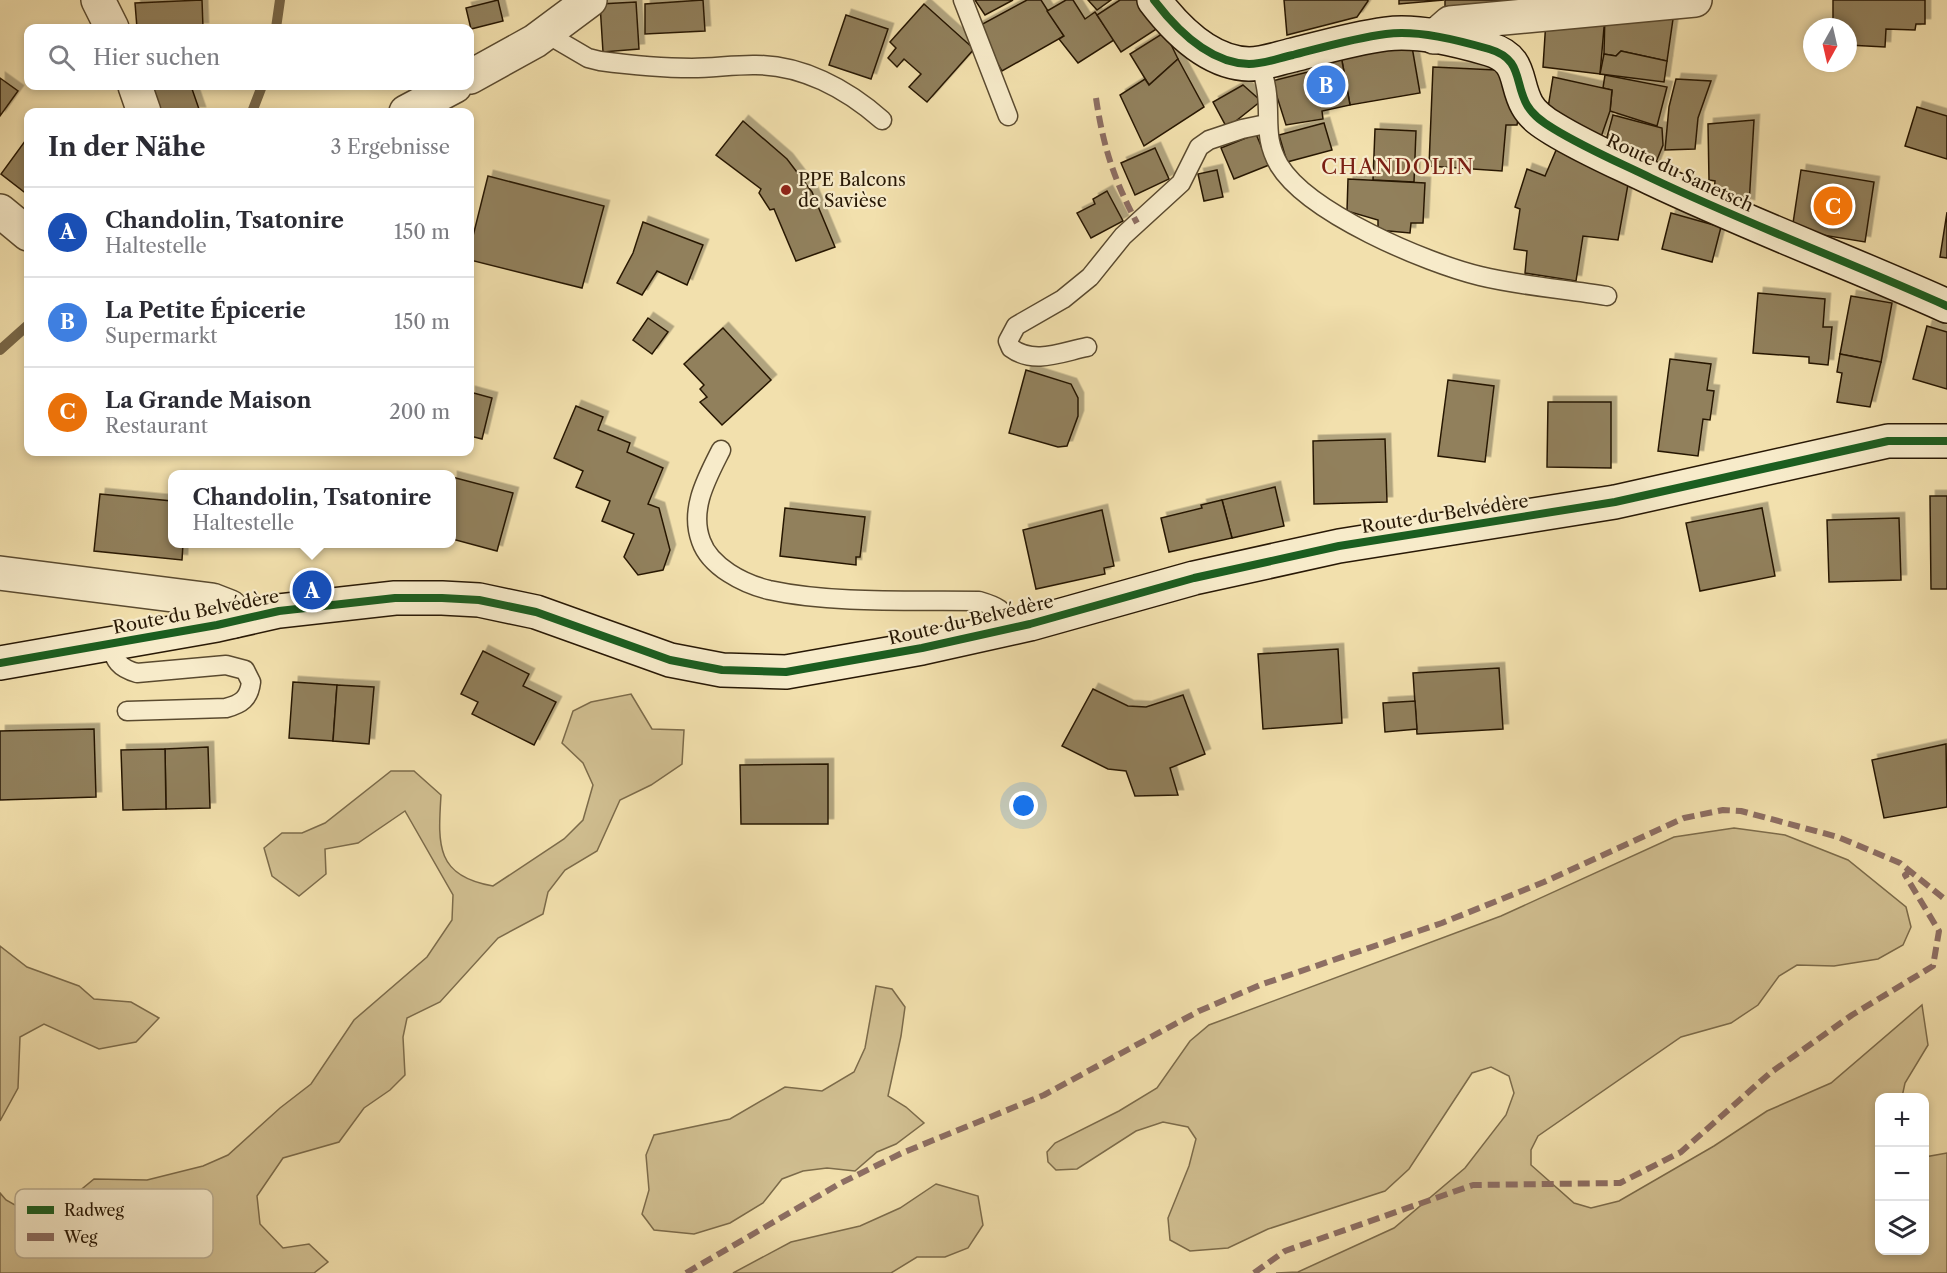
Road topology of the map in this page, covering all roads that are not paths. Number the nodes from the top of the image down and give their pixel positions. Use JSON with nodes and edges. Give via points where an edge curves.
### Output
{"nodes":[{"id":1,"x":98,"y":0,"type":"edge"},
{"id":2,"x":590,"y":0,"type":"edge"},
{"id":3,"x":963,"y":0,"type":"edge"},
{"id":4,"x":1154,"y":0,"type":"edge"},
{"id":5,"x":1695,"y":0,"type":"edge"},
{"id":6,"x":110,"y":24,"type":"edge"},
{"id":7,"x":547,"y":34,"type":"junction"},
{"id":8,"x":1434,"y":37,"type":"junction"},
{"id":9,"x":1260,"y":63,"type":"junction"},
{"id":10,"x":474,"y":75,"type":"edge"},
{"id":11,"x":136,"y":90,"type":"edge"},
{"id":12,"x":447,"y":90,"type":"edge"},
{"id":13,"x":143,"y":108,"type":"edge"},
{"id":14,"x":414,"y":108,"type":"edge"},
{"id":15,"x":1008,"y":116,"type":"dead end"},
{"id":16,"x":882,"y":120,"type":"dead end"},
{"id":17,"x":1266,"y":124,"type":"junction"},
{"id":18,"x":0,"y":211,"type":"edge"},
{"id":19,"x":24,"y":231,"type":"edge"},
{"id":20,"x":1607,"y":296,"type":"dead end"},
{"id":21,"x":1947,"y":306,"type":"edge"},
{"id":22,"x":1087,"y":347,"type":"dead end"},
{"id":23,"x":1947,"y":441,"type":"edge"},
{"id":24,"x":721,"y":450,"type":"dead end"},
{"id":25,"x":0,"y":573,"type":"edge"},
{"id":26,"x":234,"y":621,"type":"junction"},
{"id":27,"x":1011,"y":628,"type":"junction"},
{"id":28,"x":110,"y":644,"type":"junction"},
{"id":29,"x":0,"y":663,"type":"edge"},
{"id":30,"x":128,"y":711,"type":"dead end"}],
"edges":[{"from":1,"to":6,"type":"street"},
{"from":2,"to":7,"type":"street"},
{"from":3,"to":15,"type":"lane"},
{"from":4,"to":9,"type":"street","name":"Route du Sanetsch","via":[[1171,22],[1200,45],[1229,60]]},
{"from":5,"to":8,"type":"street","via":[[1450,23]]},
{"from":7,"to":10,"type":"street"},
{"from":7,"to":16,"type":"lane","via":[[588,58],[609,62],[789,69],[827,82]]},
{"from":8,"to":9,"type":"street","name":"Route du Sanetsch","via":[[1387,34]]},
{"from":8,"to":21,"type":"street","name":"Route du Sanetsch","via":[[1489,49],[1507,58],[1519,74],[1525,103],[1535,116],[1605,157]]},
{"from":9,"to":17,"type":"lane","via":[[1267,93]]},
{"from":11,"to":13,"type":"street"},
{"from":12,"to":14,"type":"street"},
{"from":17,"to":20,"type":"lane","via":[[1279,164],[1301,189],[1345,219],[1390,242],[1429,260],[1480,276]]},
{"from":17,"to":22,"type":"lane","via":[[1209,140],[1199,147],[1181,183],[1123,236],[1090,277],[1063,299],[1016,326],[1008,341],[1011,348],[1030,357]]},
{"from":18,"to":19,"type":"street"},
{"from":23,"to":27,"type":"street","name":"Route du Belvédère","via":[[1887,441],[1616,502],[1339,546],[1194,578]]},
{"from":24,"to":27,"type":"lane","via":[[700,494],[701,541],[712,561],[741,579],[768,590],[854,599],[979,602],[997,606]]},
{"from":25,"to":26,"type":"street","via":[[212,600],[230,607]]},
{"from":26,"to":27,"type":"street","name":"Route du Belvédère","via":[[279,610],[364,601],[479,600],[536,612],[670,660],[762,673],[836,664]]},
{"from":26,"to":28,"type":"street","name":"Route du Belvédère"},
{"from":28,"to":29,"type":"street","name":"Route du Belvédère"},
{"from":28,"to":30,"type":"lane","via":[[115,661],[125,670],[137,673],[226,665],[244,670],[251,682],[247,697],[226,708]]}]}
